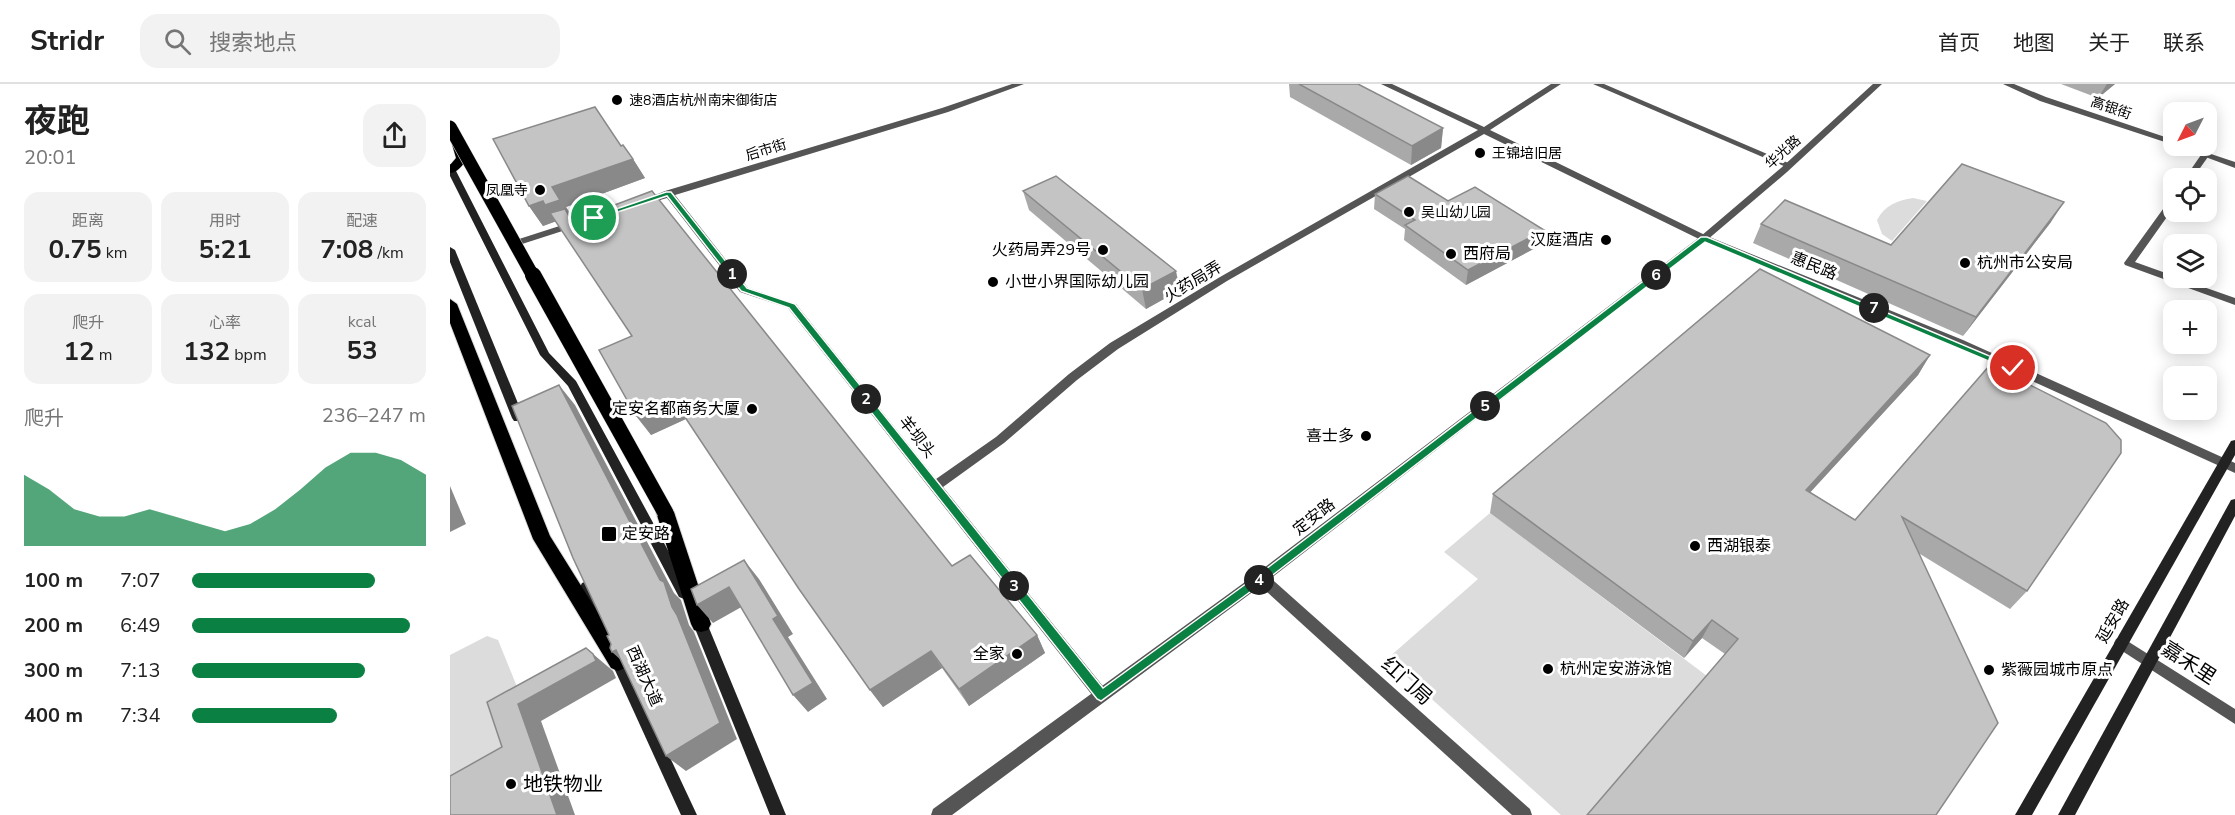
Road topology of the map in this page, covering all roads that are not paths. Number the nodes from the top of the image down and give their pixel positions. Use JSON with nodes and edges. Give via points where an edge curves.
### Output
{"nodes":[{"id":1,"x":1020,"y":84,"type":"edge"},
{"id":2,"x":1385,"y":84,"type":"edge"},
{"id":3,"x":1557,"y":84,"type":"edge"},
{"id":4,"x":1597,"y":84,"type":"edge"},
{"id":5,"x":1878,"y":84,"type":"edge"},
{"id":6,"x":2007,"y":84,"type":"edge"},
{"id":7,"x":450,"y":122,"type":"edge"},
{"id":8,"x":450,"y":127,"type":"edge"},
{"id":9,"x":1484,"y":130,"type":"junction"},
{"id":10,"x":2163,"y":139,"type":"edge"},
{"id":11,"x":2211,"y":156,"type":"edge"},
{"id":12,"x":1789,"y":165,"type":"junction"},
{"id":13,"x":2235,"y":165,"type":"edge"},
{"id":14,"x":451,"y":168,"type":"edge"},
{"id":15,"x":668,"y":193,"type":"junction"},
{"id":16,"x":636,"y":204,"type":"edge"},
{"id":17,"x":2163,"y":215,"type":"edge"},
{"id":18,"x":583,"y":221,"type":"edge"},
{"id":19,"x":1704,"y":238,"type":"junction"},
{"id":20,"x":519,"y":242,"type":"dead end"},
{"id":21,"x":450,"y":250,"type":"edge"},
{"id":22,"x":2235,"y":302,"type":"edge"},
{"id":23,"x":450,"y":304,"type":"edge"},
{"id":24,"x":524,"y":433,"type":"edge"},
{"id":25,"x":2235,"y":444,"type":"edge"},
{"id":26,"x":2230,"y":465,"type":"edge"},
{"id":27,"x":935,"y":486,"type":"junction"},
{"id":28,"x":2235,"y":504,"type":"edge"},
{"id":29,"x":582,"y":575,"type":"edge"},
{"id":30,"x":1261,"y":578,"type":"junction"},
{"id":31,"x":700,"y":624,"type":"junction"},
{"id":32,"x":2121,"y":643,"type":"junction"},
{"id":33,"x":2150,"y":660,"type":"junction"},
{"id":34,"x":618,"y":662,"type":"junction"},
{"id":35,"x":1101,"y":695,"type":"junction"},
{"id":36,"x":2235,"y":717,"type":"edge"},
{"id":37,"x":688,"y":815,"type":"edge"},
{"id":38,"x":778,"y":815,"type":"edge"},
{"id":39,"x":939,"y":815,"type":"edge"},
{"id":40,"x":1524,"y":815,"type":"edge"},
{"id":41,"x":2023,"y":815,"type":"edge"},
{"id":42,"x":2066,"y":815,"type":"edge"}],
"edges":[{"from":1,"to":15,"type":"street","name":"后市街"},
{"from":2,"to":9,"type":"street","name":"惠民路"},
{"from":3,"to":9,"type":"street","name":"火药局弄"},
{"from":4,"to":12,"type":"street"},
{"from":5,"to":12,"type":"street","name":"华光路"},
{"from":6,"to":10,"type":"street","name":"高银街"},
{"from":7,"to":14,"type":"main road","via":[[462,158]]},
{"from":8,"to":31,"type":"highway","bridge":true,"via":[[665,512]]},
{"from":9,"to":19,"type":"street","name":"惠民路"},
{"from":9,"to":27,"type":"street","name":"火药局弄","via":[[1113,347],[1008,435]]},
{"from":11,"to":13,"type":"street"},
{"from":12,"to":19,"type":"street","name":"华光路"},
{"from":14,"to":31,"type":"main road","via":[[545,355],[572,384]]},
{"from":15,"to":16,"type":"street","name":"后市街"},
{"from":15,"to":27,"type":"street","name":"羊坝头","via":[[744,290],[792,306]]},
{"from":17,"to":22,"type":"street","via":[[2129,262]]},
{"from":18,"to":20,"type":"street"},
{"from":19,"to":26,"type":"street","name":"惠民路","via":[[1959,343]]},
{"from":19,"to":30,"type":"street","name":"定安路"},
{"from":21,"to":24,"type":"main road"},
{"from":23,"to":34,"type":"highway","via":[[542,539]]},
{"from":25,"to":26,"type":"main road","name":"延安路"},
{"from":26,"to":32,"type":"main road","name":"延安路"},
{"from":27,"to":35,"type":"street","name":"羊坝头"},
{"from":28,"to":33,"type":"main road"},
{"from":29,"to":34,"type":"main road","name":"西湖大道"},
{"from":30,"to":35,"type":"street","name":"定安路"},
{"from":30,"to":40,"type":"street","name":"红门局"},
{"from":31,"to":38,"type":"main road"},
{"from":32,"to":33,"type":"street","name":"嘉禾里"},
{"from":32,"to":41,"type":"main road","name":"延安路"},
{"from":33,"to":36,"type":"street","name":"嘉禾里"},
{"from":33,"to":42,"type":"main road"},
{"from":34,"to":37,"type":"main road","name":"西湖大道"},
{"from":35,"to":39,"type":"street","name":"定安路"}]}
